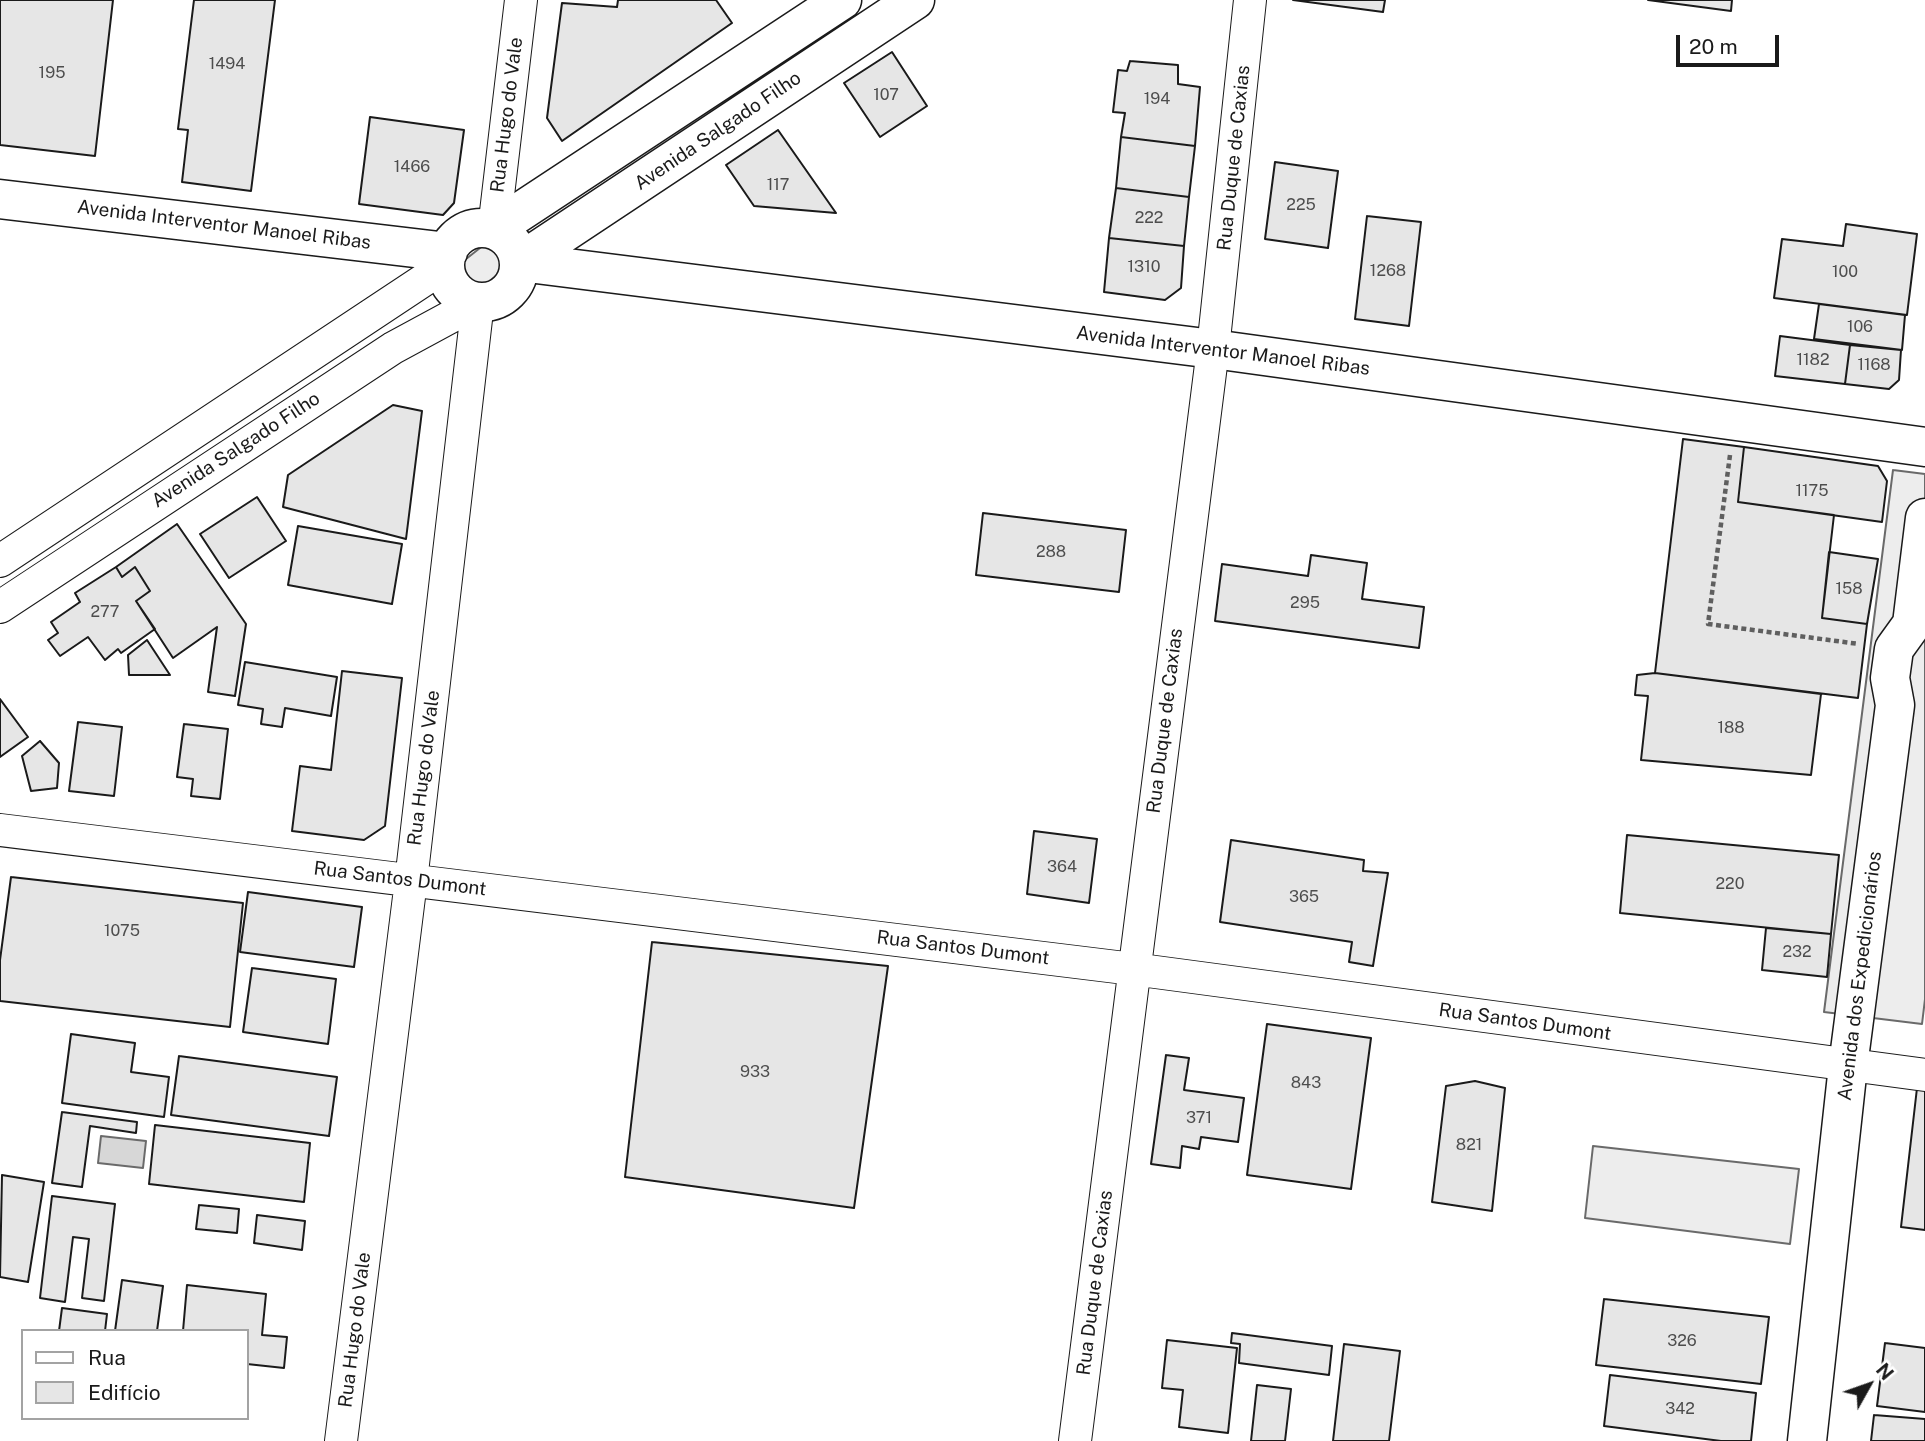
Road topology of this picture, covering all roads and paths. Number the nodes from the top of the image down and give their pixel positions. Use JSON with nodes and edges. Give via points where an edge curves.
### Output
{"nodes":[{"id":1,"x":521,"y":0,"type":"edge"},
{"id":2,"x":842,"y":0,"type":"edge"},
{"id":3,"x":915,"y":0,"type":"edge"},
{"id":4,"x":1250,"y":0,"type":"edge"},
{"id":5,"x":0,"y":199,"type":"edge"},
{"id":6,"x":494,"y":229,"type":"junction"},
{"id":7,"x":446,"y":259,"type":"junction"},
{"id":8,"x":520,"y":262,"type":"junction"},
{"id":9,"x":478,"y":302,"type":"junction"},
{"id":10,"x":1213,"y":349,"type":"junction"},
{"id":11,"x":1735,"y":419,"type":"junction"},
{"id":12,"x":1925,"y":447,"type":"edge"},
{"id":13,"x":123,"y":480,"type":"junction"},
{"id":14,"x":143,"y":511,"type":"junction"},
{"id":15,"x":1925,"y":518,"type":"edge"},
{"id":16,"x":0,"y":561,"type":"edge"},
{"id":17,"x":0,"y":607,"type":"edge"},
{"id":18,"x":1894,"y":649,"type":"junction"},
{"id":19,"x":0,"y":830,"type":"edge"},
{"id":20,"x":411,"y":881,"type":"junction"},
{"id":21,"x":1133,"y":969,"type":"junction"},
{"id":22,"x":1860,"y":1067,"type":"junction"},
{"id":23,"x":1925,"y":1075,"type":"edge"},
{"id":24,"x":341,"y":1441,"type":"edge"},
{"id":25,"x":1075,"y":1441,"type":"edge"},
{"id":26,"x":1807,"y":1441,"type":"edge"},
{"id":27,"x":1830,"y":1441,"type":"edge"}],
"edges":[{"from":1,"to":6,"type":"street","name":"Rua Hugo do Vale"},
{"from":2,"to":6,"type":"street","name":"Avenida Salgado Filho"},
{"from":3,"to":8,"type":"street","name":"Avenida Salgado Filho"},
{"from":4,"to":10,"type":"street","name":"Rua Duque de Caxias"},
{"from":5,"to":7,"type":"street","name":"Avenida Interventor Manoel Ribas"},
{"from":6,"to":7,"type":"street","via":[[467,230],[452,242]]},
{"from":6,"to":8,"type":"street","via":[[516,247]]},
{"from":7,"to":9,"type":"street","via":[[447,278],[459,294]]},
{"from":7,"to":13,"type":"street","name":"Avenida Salgado Filho"},
{"from":8,"to":9,"type":"street","via":[[513,286],[498,299]]},
{"from":8,"to":10,"type":"street","name":"Avenida Interventor Manoel Ribas"},
{"from":9,"to":14,"type":"street","name":"Avenida Salgado Filho","via":[[393,348]]},
{"from":9,"to":20,"type":"street","name":"Rua Hugo do Vale"},
{"from":10,"to":11,"type":"street","name":"Avenida Interventor Manoel Ribas"},
{"from":10,"to":21,"type":"street","name":"Rua Duque de Caxias"},
{"from":11,"to":12,"type":"street","name":"Avenida Interventor Manoel Ribas"},
{"from":11,"to":18,"type":"path","via":[[1708,624]]},
{"from":13,"to":14,"type":"street"},
{"from":13,"to":16,"type":"street","name":"Avenida Salgado Filho"},
{"from":14,"to":17,"type":"street","name":"Avenida Salgado Filho"},
{"from":15,"to":18,"type":"street","name":"Avenida dos Expedicionários","via":[[1912,624]]},
{"from":18,"to":22,"type":"street","name":"Avenida dos Expedicionários","via":[[1890,678],[1895,705]]},
{"from":19,"to":20,"type":"street","name":"Rua Santos Dumont"},
{"from":20,"to":21,"type":"street","name":"Rua Santos Dumont"},
{"from":20,"to":24,"type":"street","name":"Rua Hugo do Vale"},
{"from":21,"to":22,"type":"street","name":"Rua Santos Dumont"},
{"from":21,"to":25,"type":"street","name":"Rua Duque de Caxias"},
{"from":22,"to":23,"type":"street","name":"Rua Santos Dumont"},
{"from":22,"to":26,"type":"street","name":"Avenida dos Expedicionários"},
{"from":22,"to":27,"type":"street","name":"Avenida dos Expedicionários"}]}
